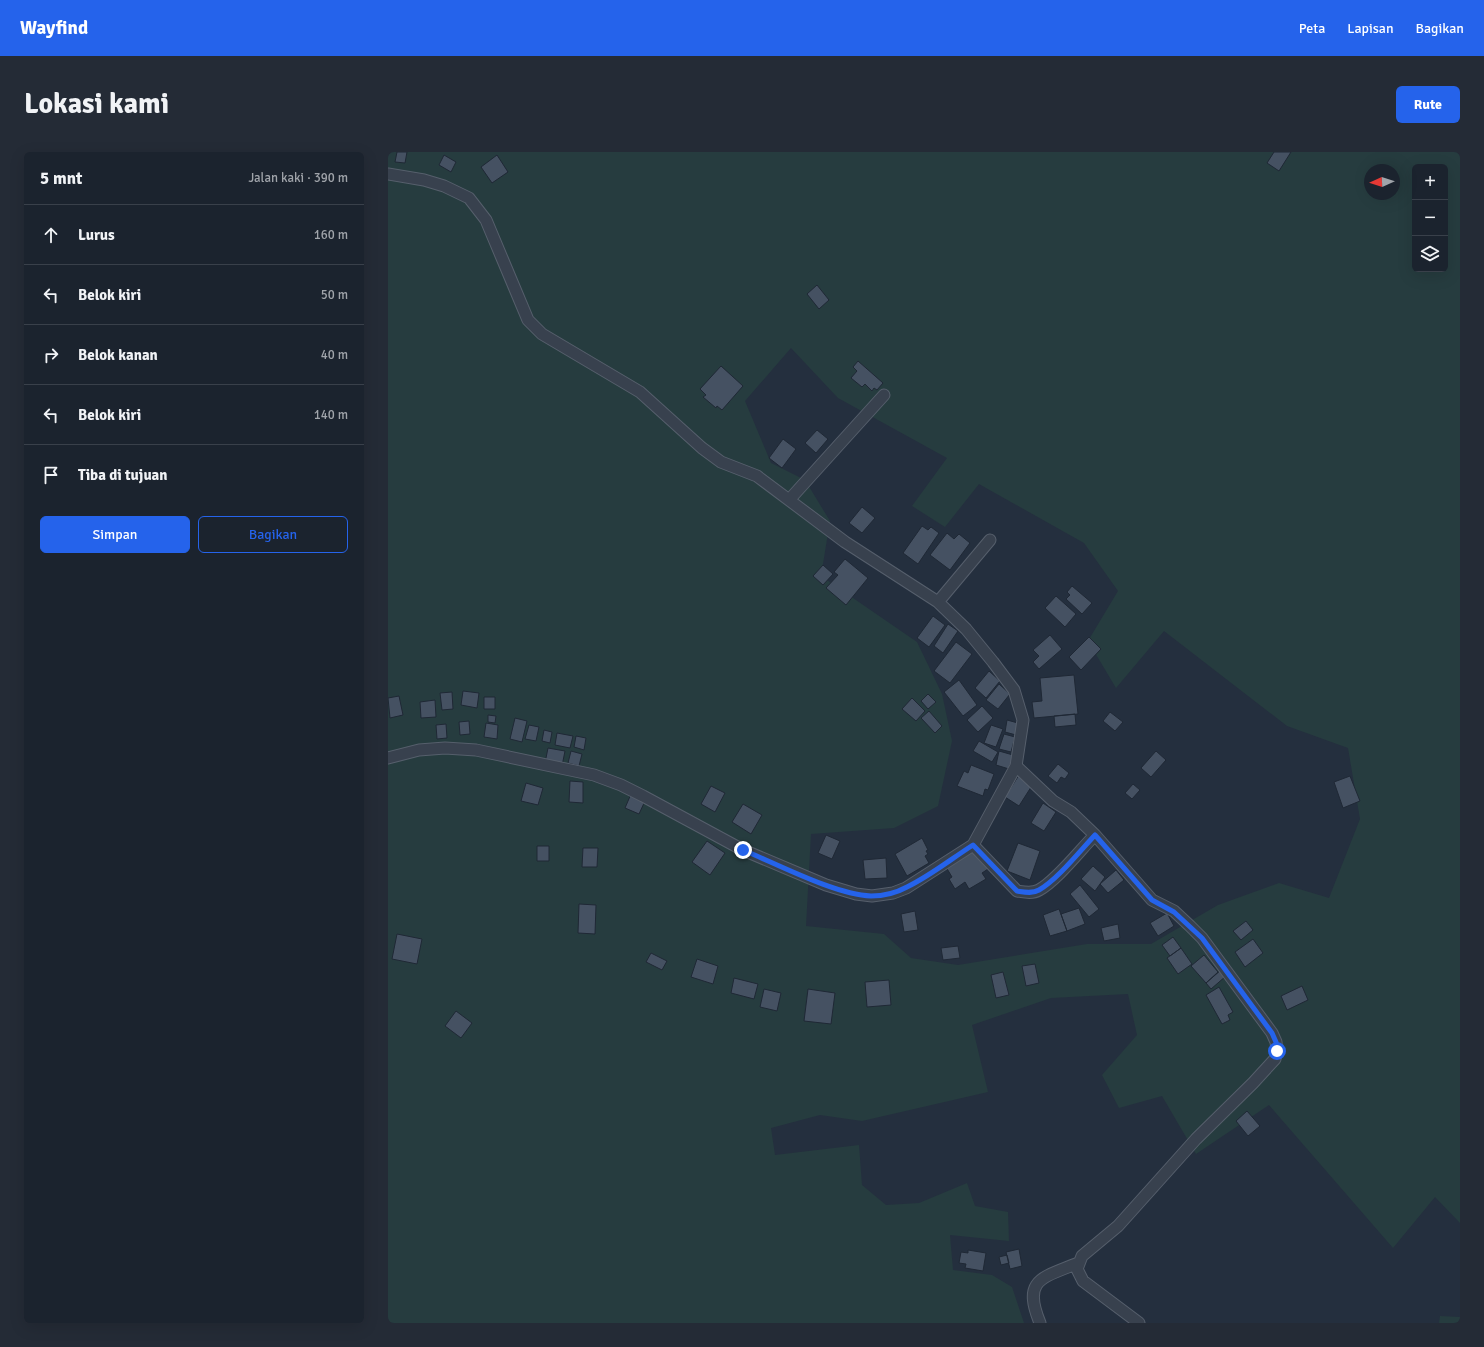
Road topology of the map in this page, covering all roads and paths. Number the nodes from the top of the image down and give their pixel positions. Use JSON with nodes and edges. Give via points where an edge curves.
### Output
{"nodes":[{"id":1,"x":388,"y":174,"type":"edge"},
{"id":2,"x":884,"y":395,"type":"dead end"},
{"id":3,"x":789,"y":500,"type":"junction"},
{"id":4,"x":990,"y":540,"type":"dead end"},
{"id":5,"x":938,"y":602,"type":"junction"},
{"id":6,"x":388,"y":758,"type":"edge"},
{"id":7,"x":1016,"y":766,"type":"junction"},
{"id":8,"x":1095,"y":835,"type":"junction"},
{"id":9,"x":973,"y":845,"type":"junction"},
{"id":10,"x":1078,"y":1263,"type":"junction"},
{"id":11,"x":1040,"y":1323,"type":"edge"},
{"id":12,"x":1139,"y":1323,"type":"edge"}],
"edges":[{"from":1,"to":3,"type":"street","via":[[424,180],[469,198],[486,220],[528,320],[542,334],[640,392],[721,462],[757,476]]},
{"from":2,"to":3,"type":"street"},
{"from":3,"to":5,"type":"street","via":[[857,551]]},
{"from":4,"to":5,"type":"street"},
{"from":5,"to":7,"type":"street","via":[[966,629],[1014,690],[1023,720]]},
{"from":6,"to":9,"type":"street","via":[[419,750],[476,750],[594,775],[632,790],[743,850],[826,885],[864,895],[880,895],[906,888]]},
{"from":7,"to":8,"type":"street","via":[[1053,801],[1070,812]]},
{"from":7,"to":9,"type":"street"},
{"from":8,"to":9,"type":"street","via":[[1052,880],[1038,890],[1027,893],[1017,891]]},
{"from":8,"to":10,"type":"street","via":[[1152,900],[1174,912],[1202,938],[1272,1033],[1277,1051],[1275,1059],[1253,1083],[1196,1139],[1118,1226],[1082,1256]]},
{"from":10,"to":11,"type":"street","via":[[1038,1282],[1032,1293],[1033,1306]]},
{"from":10,"to":12,"type":"street","via":[[1079,1275],[1083,1281]]}]}
